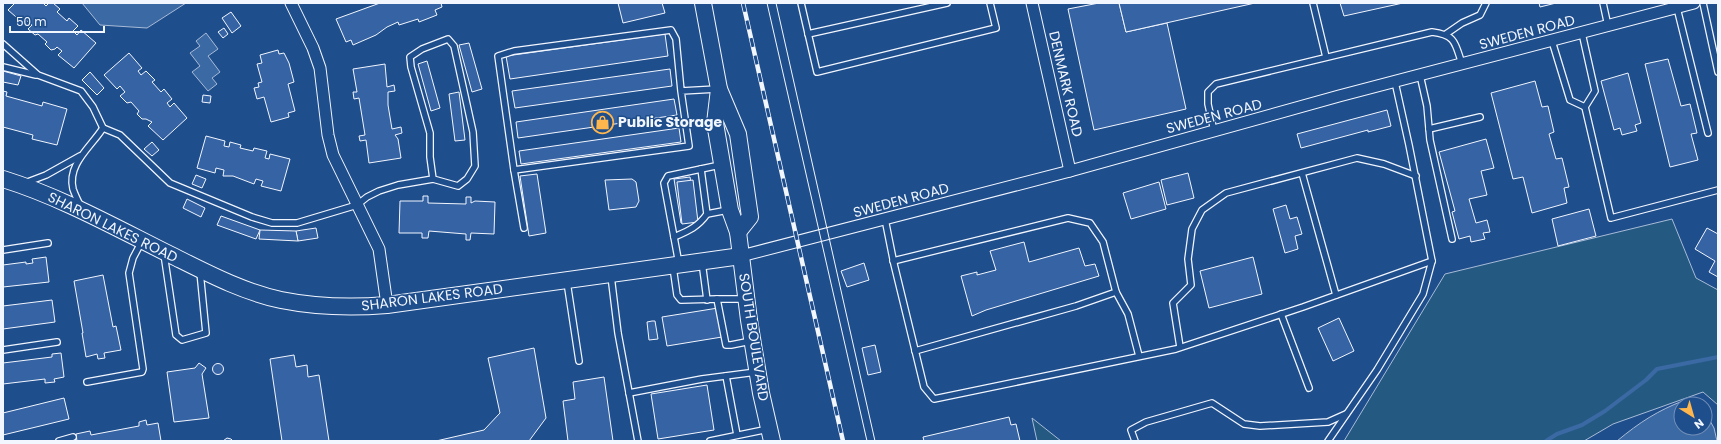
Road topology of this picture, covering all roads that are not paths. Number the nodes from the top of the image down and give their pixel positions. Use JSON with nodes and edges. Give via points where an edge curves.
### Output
{"nodes":[{"id":1,"x":291,"y":3,"type":"edge"},
{"id":2,"x":703,"y":3,"type":"edge"},
{"id":3,"x":801,"y":3,"type":"edge"},
{"id":4,"x":947,"y":3,"type":"edge"},
{"id":5,"x":990,"y":3,"type":"edge"},
{"id":6,"x":1032,"y":3,"type":"edge"},
{"id":7,"x":1313,"y":3,"type":"edge"},
{"id":8,"x":1486,"y":3,"type":"edge"},
{"id":9,"x":1603,"y":3,"type":"edge"},
{"id":10,"x":1694,"y":3,"type":"edge"},
{"id":11,"x":1703,"y":3,"type":"edge"},
{"id":12,"x":1677,"y":8,"type":"junction"},
{"id":13,"x":1608,"y":26,"type":"junction"},
{"id":14,"x":1582,"y":33,"type":"junction"},
{"id":15,"x":808,"y":34,"type":"junction"},
{"id":16,"x":1446,"y":34,"type":"junction"},
{"id":17,"x":1552,"y":40,"type":"junction"},
{"id":18,"x":3,"y":44,"type":"edge"},
{"id":19,"x":1326,"y":57,"type":"junction"},
{"id":20,"x":1462,"y":64,"type":"junction"},
{"id":21,"x":3,"y":67,"type":"edge"},
{"id":22,"x":1718,"y":72,"type":"edge"},
{"id":23,"x":38,"y":75,"type":"junction"},
{"id":24,"x":1420,"y":75,"type":"junction"},
{"id":25,"x":1395,"y":82,"type":"junction"},
{"id":26,"x":719,"y":89,"type":"junction"},
{"id":27,"x":681,"y":91,"type":"junction"},
{"id":28,"x":1585,"y":107,"type":"junction"},
{"id":29,"x":1480,"y":117,"type":"dead end"},
{"id":30,"x":103,"y":128,"type":"junction"},
{"id":31,"x":1429,"y":129,"type":"junction"},
{"id":32,"x":1214,"y":131,"type":"junction"},
{"id":33,"x":1708,"y":133,"type":"dead end"},
{"id":34,"x":82,"y":155,"type":"junction"},
{"id":35,"x":722,"y":165,"type":"junction"},
{"id":36,"x":701,"y":169,"type":"junction"},
{"id":37,"x":514,"y":170,"type":"junction"},
{"id":38,"x":1070,"y":171,"type":"junction"},
{"id":39,"x":1302,"y":173,"type":"junction"},
{"id":40,"x":1416,"y":176,"type":"junction"},
{"id":41,"x":3,"y":179,"type":"edge"},
{"id":42,"x":433,"y":179,"type":"junction"},
{"id":43,"x":21,"y":185,"type":"junction"},
{"id":44,"x":1718,"y":190,"type":"edge"},
{"id":45,"x":357,"y":205,"type":"junction"},
{"id":46,"x":730,"y":210,"type":"junction"},
{"id":47,"x":83,"y":212,"type":"junction"},
{"id":48,"x":707,"y":214,"type":"junction"},
{"id":49,"x":885,"y":219,"type":"junction"},
{"id":50,"x":524,"y":228,"type":"dead end"},
{"id":51,"x":738,"y":232,"type":"junction"},
{"id":52,"x":674,"y":237,"type":"junction"},
{"id":53,"x":1452,"y":239,"type":"dead end"},
{"id":54,"x":142,"y":241,"type":"junction"},
{"id":55,"x":48,"y":243,"type":"dead end"},
{"id":56,"x":3,"y":250,"type":"edge"},
{"id":57,"x":164,"y":252,"type":"junction"},
{"id":58,"x":741,"y":256,"type":"junction"},
{"id":59,"x":702,"y":261,"type":"junction"},
{"id":60,"x":893,"y":261,"type":"junction"},
{"id":61,"x":1432,"y":261,"type":"junction"},
{"id":62,"x":676,"y":264,"type":"junction"},
{"id":63,"x":200,"y":270,"type":"junction"},
{"id":64,"x":611,"y":273,"type":"junction"},
{"id":65,"x":567,"y":280,"type":"junction"},
{"id":66,"x":1116,"y":292,"type":"junction"},
{"id":67,"x":1336,"y":295,"type":"junction"},
{"id":68,"x":716,"y":299,"type":"junction"},
{"id":69,"x":747,"y":299,"type":"junction"},
{"id":70,"x":707,"y":300,"type":"junction"},
{"id":71,"x":387,"y":305,"type":"junction"},
{"id":72,"x":1281,"y":314,"type":"junction"},
{"id":73,"x":753,"y":341,"type":"junction"},
{"id":74,"x":57,"y":342,"type":"dead end"},
{"id":75,"x":1180,"y":347,"type":"junction"},
{"id":76,"x":3,"y":350,"type":"edge"},
{"id":77,"x":915,"y":351,"type":"junction"},
{"id":78,"x":1139,"y":356,"type":"junction"},
{"id":79,"x":579,"y":361,"type":"dead end"},
{"id":80,"x":758,"y":372,"type":"junction"},
{"id":81,"x":726,"y":376,"type":"junction"},
{"id":82,"x":88,"y":382,"type":"dead end"},
{"id":83,"x":1309,"y":388,"type":"dead end"},
{"id":84,"x":628,"y":393,"type":"junction"},
{"id":85,"x":1347,"y":414,"type":"junction"},
{"id":86,"x":737,"y":435,"type":"junction"},
{"id":87,"x":771,"y":435,"type":"edge"},
{"id":88,"x":73,"y":437,"type":"dead end"},
{"id":89,"x":59,"y":441,"type":"edge"},
{"id":90,"x":638,"y":441,"type":"edge"},
{"id":91,"x":710,"y":441,"type":"edge"},
{"id":92,"x":1135,"y":441,"type":"edge"},
{"id":93,"x":1328,"y":441,"type":"edge"}],
"edges":[{"from":1,"to":45,"type":"street","via":[[320,68],[333,155]]},
{"from":2,"to":26,"type":"street","name":"SOUTH BOULEVARD"},
{"from":3,"to":15,"type":"lane"},
{"from":4,"to":15,"type":"lane"},
{"from":5,"to":15,"type":"lane","via":[[996,28],[817,72]]},
{"from":6,"to":38,"type":"street","name":"DENMARK ROAD"},
{"from":7,"to":19,"type":"lane"},
{"from":8,"to":16,"type":"lane","via":[[1480,15]]},
{"from":9,"to":13,"type":"lane"},
{"from":10,"to":12,"type":"street","name":"SWEDEN ROAD"},
{"from":11,"to":22,"type":"lane"},
{"from":12,"to":13,"type":"street","name":"SWEDEN ROAD"},
{"from":12,"to":33,"type":"lane"},
{"from":13,"to":14,"type":"street","name":"SWEDEN ROAD"},
{"from":14,"to":17,"type":"street","name":"SWEDEN ROAD"},
{"from":14,"to":28,"type":"lane","via":[[1595,91]]},
{"from":16,"to":19,"type":"lane","via":[[1432,32]]},
{"from":16,"to":20,"type":"lane","via":[[1455,42]]},
{"from":17,"to":20,"type":"street","name":"SWEDEN ROAD"},
{"from":17,"to":28,"type":"lane","via":[[1570,100]]},
{"from":18,"to":23,"type":"lane"},
{"from":19,"to":32,"type":"lane","via":[[1216,84],[1208,92]]},
{"from":20,"to":24,"type":"street","name":"SWEDEN ROAD"},
{"from":21,"to":23,"type":"lane"},
{"from":23,"to":30,"type":"lane","via":[[81,90],[94,107]]},
{"from":24,"to":25,"type":"street","name":"SWEDEN ROAD"},
{"from":24,"to":31,"type":"lane"},
{"from":25,"to":32,"type":"street","name":"SWEDEN ROAD"},
{"from":25,"to":40,"type":"lane"},
{"from":26,"to":27,"type":"lane"},
{"from":26,"to":35,"type":"street","name":"SOUTH BOULEVARD","via":[[715,123]]},
{"from":26,"to":51,"type":"street","name":"SOUTH BOULEVARD","via":[[738,134],[750,217]]},
{"from":27,"to":37,"type":"lane","via":[[689,146]]},
{"from":27,"to":37,"type":"lane","via":[[676,38],[671,30],[514,51],[498,56]]},
{"from":28,"to":44,"type":"lane","via":[[1611,218]]},
{"from":29,"to":31,"type":"lane"},
{"from":30,"to":34,"type":"lane"},
{"from":30,"to":45,"type":"lane","via":[[120,135],[170,184],[272,223],[297,223]]},
{"from":31,"to":53,"type":"lane"},
{"from":32,"to":38,"type":"street","name":"SWEDEN ROAD"},
{"from":34,"to":43,"type":"lane","via":[[46,175]]},
{"from":34,"to":47,"type":"lane","via":[[75,166],[72,178],[73,189]]},
{"from":35,"to":36,"type":"lane"},
{"from":35,"to":46,"type":"street","name":"SOUTH BOULEVARD"},
{"from":36,"to":48,"type":"lane"},
{"from":36,"to":52,"type":"lane","via":[[668,176],[664,183]]},
{"from":37,"to":50,"type":"lane"},
{"from":38,"to":49,"type":"street","name":"SWEDEN ROAD"},
{"from":39,"to":40,"type":"lane","via":[[1357,158],[1384,164]]},
{"from":39,"to":67,"type":"lane"},
{"from":39,"to":75,"type":"lane","via":[[1226,193],[1202,210],[1192,229],[1188,259],[1191,285],[1173,303]]},
{"from":40,"to":61,"type":"lane"},
{"from":41,"to":43,"type":"street","name":"SHARON LAKES ROAD"},
{"from":42,"to":42,"type":"lane","via":[[458,186],[467,179],[475,166],[473,132],[461,74],[454,46],[448,39],[422,49],[410,57],[430,133]]},
{"from":42,"to":45,"type":"lane","via":[[379,191]]},
{"from":43,"to":47,"type":"street","name":"SHARON LAKES ROAD"},
{"from":45,"to":71,"type":"street","via":[[379,249]]},
{"from":46,"to":48,"type":"lane"},
{"from":46,"to":51,"type":"street","name":"SOUTH BOULEVARD"},
{"from":47,"to":54,"type":"street","name":"SHARON LAKES ROAD"},
{"from":48,"to":52,"type":"lane","via":[[691,230]]},
{"from":49,"to":58,"type":"street","name":"SWEDEN ROAD"},
{"from":49,"to":60,"type":"lane"},
{"from":51,"to":58,"type":"street","name":"SOUTH BOULEVARD"},
{"from":52,"to":62,"type":"lane"},
{"from":54,"to":57,"type":"street","name":"SHARON LAKES ROAD"},
{"from":54,"to":82,"type":"lane","via":[[129,273],[142,372]]},
{"from":55,"to":56,"type":"lane"},
{"from":57,"to":63,"type":"street","name":"SHARON LAKES ROAD"},
{"from":57,"to":63,"type":"lane","via":[[176,335],[182,340],[206,333]]},
{"from":58,"to":59,"type":"street","name":"SHARON LAKES ROAD"},
{"from":58,"to":69,"type":"street","name":"SOUTH BOULEVARD"},
{"from":59,"to":62,"type":"street","name":"SHARON LAKES ROAD"},
{"from":59,"to":70,"type":"lane"},
{"from":60,"to":66,"type":"lane","via":[[1068,218],[1090,223],[1103,242]]},
{"from":60,"to":77,"type":"lane"},
{"from":61,"to":67,"type":"lane"},
{"from":61,"to":85,"type":"lane","via":[[1423,294]]},
{"from":62,"to":64,"type":"street","name":"SHARON LAKES ROAD"},
{"from":62,"to":70,"type":"lane","via":[[677,295],[681,300]]},
{"from":63,"to":71,"type":"street","name":"SHARON LAKES ROAD","via":[[281,300],[334,307]]},
{"from":64,"to":65,"type":"street","name":"SHARON LAKES ROAD"},
{"from":64,"to":84,"type":"lane"},
{"from":65,"to":71,"type":"street","name":"SHARON LAKES ROAD"},
{"from":65,"to":79,"type":"lane"},
{"from":66,"to":77,"type":"lane","via":[[1076,306]]},
{"from":66,"to":78,"type":"lane","via":[[1128,314]]},
{"from":67,"to":72,"type":"lane"},
{"from":68,"to":69,"type":"lane"},
{"from":68,"to":70,"type":"lane"},
{"from":68,"to":73,"type":"lane","via":[[726,345]]},
{"from":69,"to":73,"type":"street","name":"SOUTH BOULEVARD"},
{"from":72,"to":75,"type":"lane"},
{"from":72,"to":83,"type":"lane"},
{"from":73,"to":80,"type":"street","name":"SOUTH BOULEVARD"},
{"from":74,"to":76,"type":"lane"},
{"from":75,"to":78,"type":"lane"},
{"from":77,"to":78,"type":"lane","via":[[924,387],[934,399]]},
{"from":80,"to":81,"type":"lane"},
{"from":80,"to":87,"type":"street","name":"SOUTH BOULEVARD"},
{"from":81,"to":84,"type":"lane"},
{"from":81,"to":86,"type":"lane"},
{"from":84,"to":90,"type":"lane"},
{"from":85,"to":92,"type":"lane","via":[[1328,422],[1260,426],[1244,424],[1212,403],[1146,422],[1131,430]]},
{"from":85,"to":93,"type":"lane"},
{"from":86,"to":87,"type":"lane"},
{"from":86,"to":91,"type":"lane"},
{"from":88,"to":89,"type":"lane"}]}
